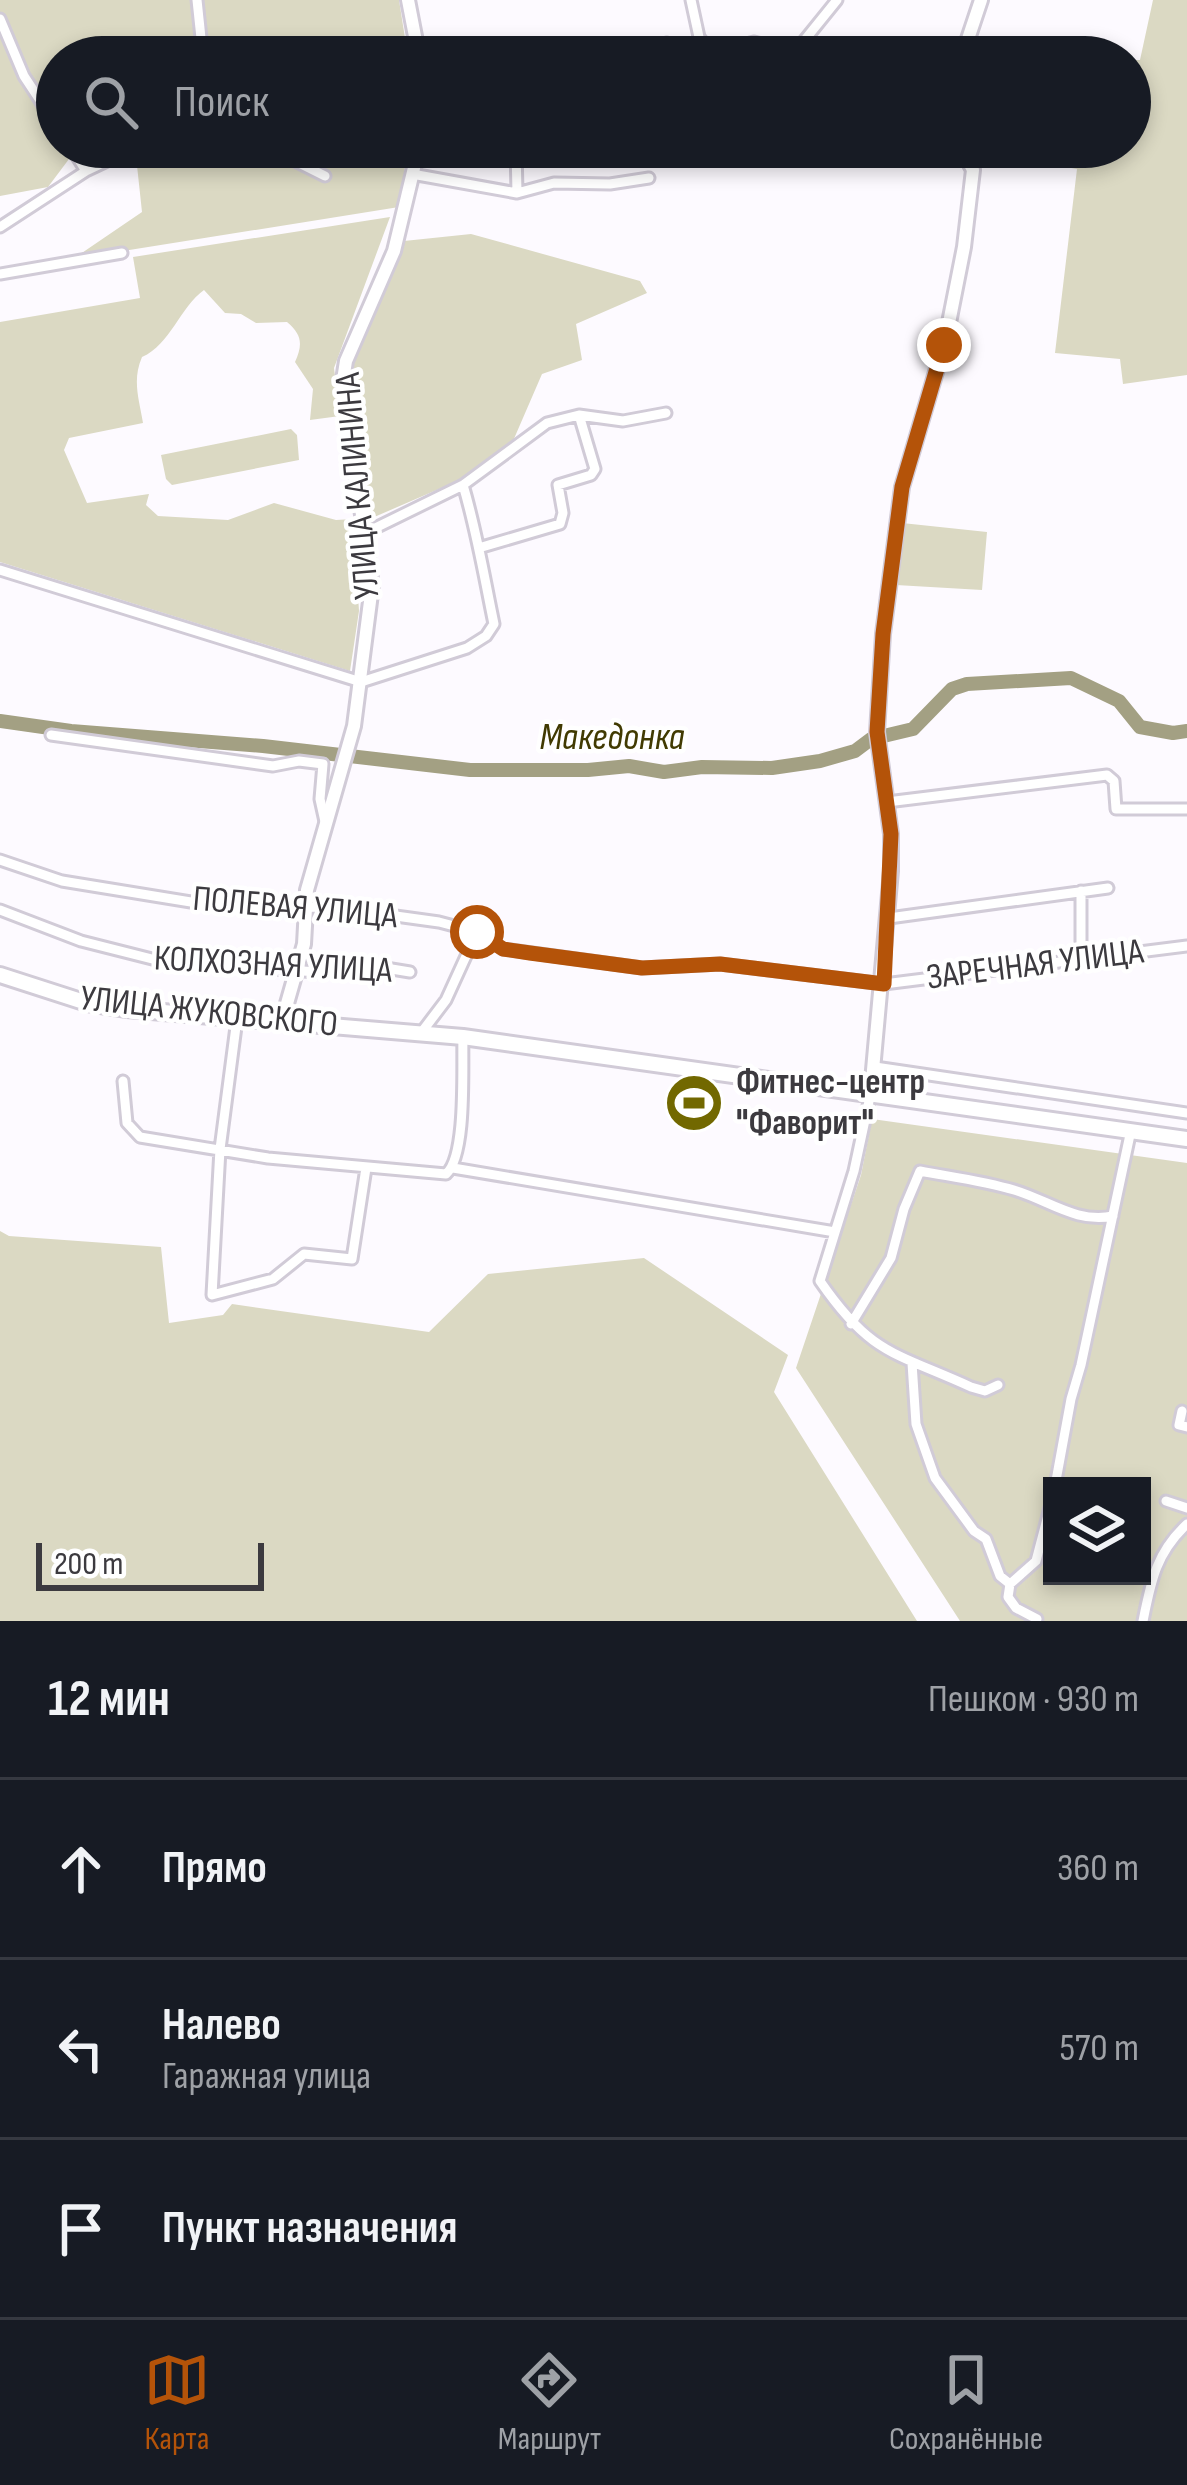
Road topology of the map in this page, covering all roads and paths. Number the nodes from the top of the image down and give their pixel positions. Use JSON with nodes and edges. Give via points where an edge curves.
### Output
{"nodes":[{"id":1,"x":197,"y":0,"type":"edge"},
{"id":2,"x":408,"y":0,"type":"edge"},
{"id":3,"x":691,"y":0,"type":"edge"},
{"id":4,"x":837,"y":0,"type":"edge"},
{"id":5,"x":981,"y":0,"type":"edge"},
{"id":6,"x":0,"y":19,"type":"edge"},
{"id":7,"x":201,"y":36,"type":"edge"},
{"id":8,"x":415,"y":36,"type":"edge"},
{"id":9,"x":699,"y":36,"type":"edge"},
{"id":10,"x":808,"y":36,"type":"edge"},
{"id":11,"x":969,"y":36,"type":"edge"},
{"id":12,"x":36,"y":93,"type":"edge"},
{"id":13,"x":84,"y":168,"type":"edge"},
{"id":14,"x":92,"y":168,"type":"edge"},
{"id":15,"x":309,"y":168,"type":"edge"},
{"id":16,"x":414,"y":168,"type":"edge"},
{"id":17,"x":516,"y":168,"type":"edge"},
{"id":18,"x":972,"y":168,"type":"edge"},
{"id":19,"x":86,"y":171,"type":"junction"},
{"id":20,"x":412,"y":174,"type":"junction"},
{"id":21,"x":325,"y":176,"type":"dead end"},
{"id":22,"x":649,"y":178,"type":"dead end"},
{"id":23,"x":517,"y":194,"type":"junction"},
{"id":24,"x":0,"y":227,"type":"edge"},
{"id":25,"x":122,"y":253,"type":"dead end"},
{"id":26,"x":0,"y":274,"type":"edge"},
{"id":27,"x":666,"y":413,"type":"dead end"},
{"id":28,"x":579,"y":415,"type":"junction"},
{"id":29,"x":463,"y":485,"type":"junction"},
{"id":30,"x":365,"y":533,"type":"junction"},
{"id":31,"x":482,"y":547,"type":"junction"},
{"id":32,"x":0,"y":570,"type":"edge"},
{"id":33,"x":361,"y":682,"type":"junction"},
{"id":34,"x":51,"y":735,"type":"dead end"},
{"id":35,"x":887,"y":802,"type":"junction"},
{"id":36,"x":1187,"y":809,"type":"edge"},
{"id":37,"x":326,"y":826,"type":"junction"},
{"id":38,"x":0,"y":860,"type":"edge"},
{"id":39,"x":1108,"y":888,"type":"dead end"},
{"id":40,"x":1081,"y":892,"type":"junction"},
{"id":41,"x":304,"y":907,"type":"junction"},
{"id":42,"x":0,"y":910,"type":"edge"},
{"id":43,"x":889,"y":918,"type":"junction"},
{"id":44,"x":477,"y":932,"type":"junction"},
{"id":45,"x":1187,"y":946,"type":"edge"},
{"id":46,"x":1081,"y":959,"type":"junction"},
{"id":47,"x":298,"y":968,"type":"junction"},
{"id":48,"x":410,"y":972,"type":"dead end"},
{"id":49,"x":0,"y":975,"type":"edge"},
{"id":50,"x":884,"y":984,"type":"junction"},
{"id":51,"x":237,"y":1019,"type":"junction"},
{"id":52,"x":282,"y":1021,"type":"junction"},
{"id":53,"x":422,"y":1033,"type":"junction"},
{"id":54,"x":463,"y":1036,"type":"junction"},
{"id":55,"x":875,"y":1067,"type":"junction"},
{"id":56,"x":123,"y":1081,"type":"dead end"},
{"id":57,"x":872,"y":1092,"type":"junction"},
{"id":58,"x":1187,"y":1113,"type":"edge"},
{"id":59,"x":1131,"y":1130,"type":"junction"},
{"id":60,"x":1187,"y":1139,"type":"edge"},
{"id":61,"x":220,"y":1149,"type":"junction"},
{"id":62,"x":366,"y":1168,"type":"junction"},
{"id":63,"x":450,"y":1171,"type":"junction"},
{"id":64,"x":1113,"y":1216,"type":"junction"},
{"id":65,"x":835,"y":1232,"type":"junction"},
{"id":66,"x":851,"y":1324,"type":"junction"},
{"id":67,"x":912,"y":1363,"type":"junction"},
{"id":68,"x":998,"y":1384,"type":"dead end"},
{"id":69,"x":1182,"y":1411,"type":"dead end"},
{"id":70,"x":1187,"y":1427,"type":"edge"},
{"id":71,"x":1057,"y":1477,"type":"edge"},
{"id":72,"x":1166,"y":1501,"type":"dead end"},
{"id":73,"x":1187,"y":1508,"type":"edge"},
{"id":74,"x":1187,"y":1524,"type":"edge"},
{"id":75,"x":1043,"y":1534,"type":"edge"},
{"id":76,"x":1010,"y":1584,"type":"junction"},
{"id":77,"x":1037,"y":1619,"type":"edge"},
{"id":78,"x":1143,"y":1621,"type":"edge"}],
"edges":[{"from":1,"to":7,"type":"street"},
{"from":2,"to":8,"type":"street"},
{"from":3,"to":9,"type":"street"},
{"from":4,"to":10,"type":"street"},
{"from":5,"to":11,"type":"street"},
{"from":6,"to":12,"type":"street"},
{"from":13,"to":19,"type":"street"},
{"from":14,"to":19,"type":"street"},
{"from":15,"to":21,"type":"street"},
{"from":16,"to":20,"type":"street","name":"УЛИЦА КАЛИНИНА"},
{"from":17,"to":23,"type":"street"},
{"from":18,"to":35,"type":"street","via":[[946,338],[896,514],[878,737]]},
{"from":19,"to":24,"type":"street"},
{"from":20,"to":23,"type":"street"},
{"from":20,"to":30,"type":"street","name":"УЛИЦА КАЛИНИНА","via":[[394,251],[343,380]]},
{"from":22,"to":23,"type":"street"},
{"from":25,"to":26,"type":"street"},
{"from":27,"to":28,"type":"street","via":[[623,421]]},
{"from":28,"to":29,"type":"street","via":[[537,428]]},
{"from":28,"to":31,"type":"street","via":[[595,469],[558,485],[560,524]]},
{"from":29,"to":30,"type":"street"},
{"from":29,"to":31,"type":"street"},
{"from":30,"to":33,"type":"street","name":"УЛИЦА КАЛИНИНА","via":[[372,586]]},
{"from":31,"to":33,"type":"street","via":[[494,624],[486,636]]},
{"from":32,"to":33,"type":"street"},
{"from":33,"to":37,"type":"street","name":"УЛИЦА КАЛИНИНА"},
{"from":34,"to":37,"type":"street","via":[[273,766],[323,764]]},
{"from":35,"to":36,"type":"street","via":[[1107,775],[1116,809]]},
{"from":35,"to":43,"type":"street"},
{"from":37,"to":41,"type":"street","name":"УЛИЦА КАЛИНИНА"},
{"from":38,"to":41,"type":"street","name":"ПОЛЕВАЯ УЛИЦА","via":[[62,881],[197,903]]},
{"from":39,"to":40,"type":"street"},
{"from":40,"to":43,"type":"street"},
{"from":40,"to":46,"type":"street"},
{"from":41,"to":44,"type":"street","name":"ПОЛЕВАЯ УЛИЦА"},
{"from":41,"to":47,"type":"street","name":"УЛИЦА КАЛИНИНА"},
{"from":42,"to":47,"type":"street","name":"КОЛХОЗНАЯ УЛИЦА","via":[[144,958]]},
{"from":43,"to":50,"type":"street"},
{"from":44,"to":50,"type":"street","name":"ПОЛЕВАЯ УЛИЦА","via":[[503,949],[642,968],[720,964]]},
{"from":44,"to":53,"type":"street"},
{"from":45,"to":46,"type":"street","name":"ЗАРЕЧНАЯ УЛИЦА"},
{"from":46,"to":50,"type":"street","name":"ЗАРЕЧНАЯ УЛИЦА"},
{"from":47,"to":48,"type":"street","name":"КОЛХОЗНАЯ УЛИЦА","via":[[323,971],[343,961]]},
{"from":47,"to":52,"type":"street","name":"УЛИЦА КАЛИНИНА"},
{"from":49,"to":51,"type":"main road","name":"УЛИЦА ЖУКОВСКОГО","via":[[87,1003]]},
{"from":50,"to":55,"type":"street"},
{"from":51,"to":52,"type":"main road","name":"УЛИЦА ЖУКОВСКОГО"},
{"from":51,"to":61,"type":"street"},
{"from":52,"to":53,"type":"main road","name":"УЛИЦА ЖУКОВСКОГО"},
{"from":53,"to":54,"type":"main road","name":"УЛИЦА ЖУКОВСКОГО"},
{"from":54,"to":57,"type":"main road","name":"УЛИЦА ЖУКОВСКОГО"},
{"from":54,"to":63,"type":"street"},
{"from":55,"to":57,"type":"street"},
{"from":55,"to":58,"type":"street"},
{"from":56,"to":61,"type":"street","via":[[127,1123],[140,1137]]},
{"from":57,"to":59,"type":"main road","name":"УЛИЦА ЖУКОВСКОГО"},
{"from":57,"to":65,"type":"street"},
{"from":59,"to":60,"type":"main road","name":"УЛИЦА ЖУКОВСКОГО"},
{"from":59,"to":64,"type":"street"},
{"from":61,"to":62,"type":"street"},
{"from":61,"to":62,"type":"street","via":[[212,1295],[273,1279],[304,1254],[352,1259]]},
{"from":62,"to":63,"type":"street"},
{"from":63,"to":65,"type":"street"},
{"from":64,"to":66,"type":"street","via":[[1070,1214],[1018,1191],[920,1172],[891,1258]]},
{"from":64,"to":71,"type":"street"},
{"from":65,"to":66,"type":"street","via":[[820,1281]]},
{"from":66,"to":67,"type":"street"},
{"from":67,"to":68,"type":"street","via":[[986,1391]]},
{"from":67,"to":76,"type":"street","via":[[916,1424],[935,1478],[986,1539]]},
{"from":69,"to":70,"type":"street","via":[[1179,1425]]},
{"from":72,"to":73,"type":"street"},
{"from":74,"to":78,"type":"street","via":[[1152,1570]]},
{"from":75,"to":76,"type":"street","via":[[1036,1561]]},
{"from":76,"to":77,"type":"street","via":[[1016,1608]]}]}
